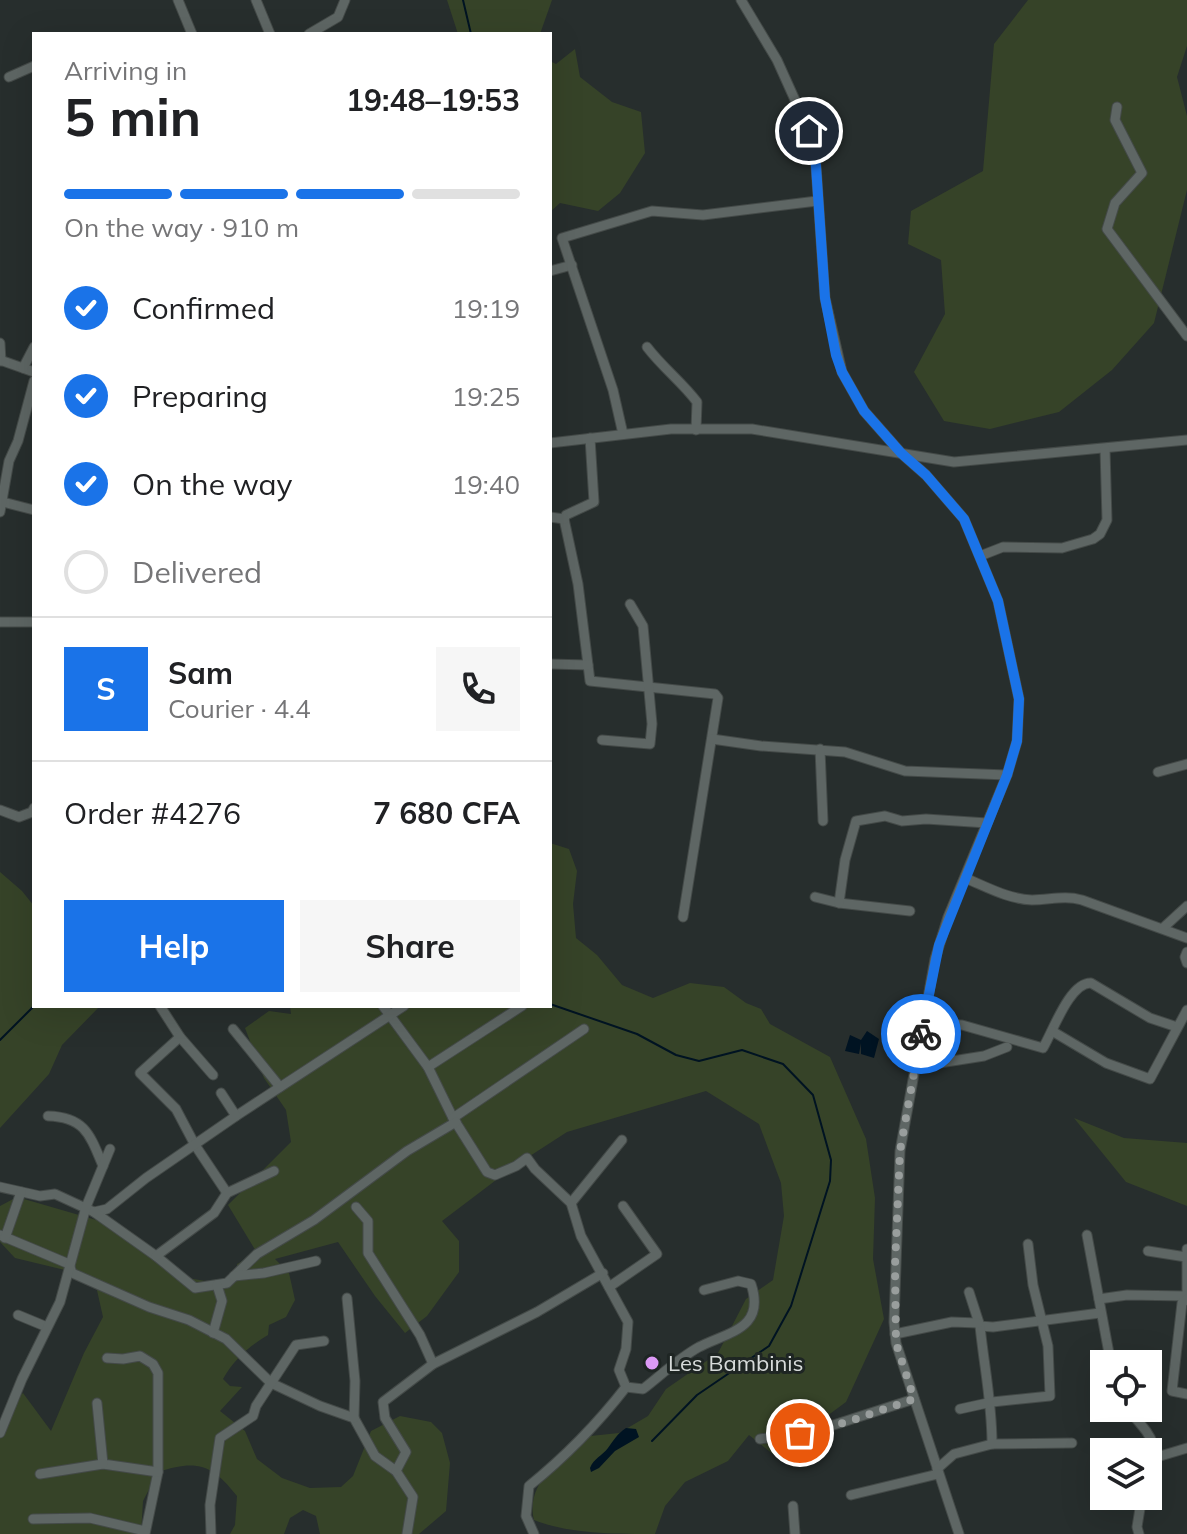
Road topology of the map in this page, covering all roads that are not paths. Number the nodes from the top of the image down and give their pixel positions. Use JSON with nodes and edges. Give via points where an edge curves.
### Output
{"nodes":[{"id":1,"x":178,"y":0,"type":"edge"},
{"id":2,"x":256,"y":0,"type":"edge"},
{"id":3,"x":345,"y":0,"type":"edge"},
{"id":4,"x":741,"y":0,"type":"edge"},
{"id":5,"x":191,"y":32,"type":"edge"},
{"id":6,"x":269,"y":32,"type":"edge"},
{"id":7,"x":312,"y":32,"type":"edge"},
{"id":8,"x":32,"y":67,"type":"edge"},
{"id":9,"x":9,"y":77,"type":"dead end"},
{"id":10,"x":1117,"y":107,"type":"dead end"},
{"id":11,"x":817,"y":201,"type":"junction"},
{"id":12,"x":572,"y":265,"type":"junction"},
{"id":13,"x":552,"y":270,"type":"edge"},
{"id":14,"x":1187,"y":336,"type":"edge"},
{"id":15,"x":0,"y":343,"type":"edge"},
{"id":16,"x":647,"y":347,"type":"dead end"},
{"id":17,"x":32,"y":351,"type":"edge"},
{"id":18,"x":0,"y":360,"type":"edge"},
{"id":19,"x":23,"y":368,"type":"junction"},
{"id":20,"x":32,"y":371,"type":"edge"},
{"id":21,"x":32,"y":388,"type":"edge"},
{"id":22,"x":696,"y":429,"type":"junction"},
{"id":23,"x":623,"y":434,"type":"junction"},
{"id":24,"x":590,"y":438,"type":"junction"},
{"id":25,"x":1187,"y":440,"type":"edge"},
{"id":26,"x":552,"y":443,"type":"edge"},
{"id":27,"x":1105,"y":449,"type":"junction"},
{"id":28,"x":901,"y":453,"type":"junction"},
{"id":29,"x":2,"y":507,"type":"edge"},
{"id":30,"x":32,"y":510,"type":"edge"},
{"id":31,"x":552,"y":517,"type":"edge"},
{"id":32,"x":564,"y":519,"type":"junction"},
{"id":33,"x":980,"y":556,"type":"junction"},
{"id":34,"x":630,"y":604,"type":"dead end"},
{"id":35,"x":0,"y":622,"type":"edge"},
{"id":36,"x":32,"y":622,"type":"edge"},
{"id":37,"x":552,"y":664,"type":"edge"},
{"id":38,"x":588,"y":665,"type":"junction"},
{"id":39,"x":649,"y":688,"type":"junction"},
{"id":40,"x":712,"y":739,"type":"junction"},
{"id":41,"x":602,"y":740,"type":"dead end"},
{"id":42,"x":820,"y":749,"type":"junction"},
{"id":43,"x":1187,"y":764,"type":"edge"},
{"id":44,"x":1158,"y":772,"type":"dead end"},
{"id":45,"x":1007,"y":775,"type":"junction"},
{"id":46,"x":0,"y":810,"type":"edge"},
{"id":47,"x":32,"y":812,"type":"edge"},
{"id":48,"x":823,"y":821,"type":"dead end"},
{"id":49,"x":987,"y":823,"type":"junction"},
{"id":50,"x":965,"y":878,"type":"junction"},
{"id":51,"x":815,"y":897,"type":"dead end"},
{"id":52,"x":839,"y":903,"type":"junction"},
{"id":53,"x":1187,"y":906,"type":"edge"},
{"id":54,"x":910,"y":911,"type":"dead end"},
{"id":55,"x":683,"y":917,"type":"dead end"},
{"id":56,"x":1163,"y":928,"type":"junction"},
{"id":57,"x":1187,"y":938,"type":"edge"},
{"id":58,"x":1187,"y":952,"type":"edge"},
{"id":59,"x":1187,"y":963,"type":"edge"},
{"id":60,"x":161,"y":1008,"type":"edge"},
{"id":61,"x":384,"y":1008,"type":"edge"},
{"id":62,"x":401,"y":1008,"type":"edge"},
{"id":63,"x":519,"y":1008,"type":"edge"},
{"id":64,"x":1187,"y":1010,"type":"edge"},
{"id":65,"x":388,"y":1016,"type":"junction"},
{"id":66,"x":923,"y":1023,"type":"junction"},
{"id":67,"x":1177,"y":1027,"type":"junction"},
{"id":68,"x":233,"y":1029,"type":"dead end"},
{"id":69,"x":584,"y":1029,"type":"dead end"},
{"id":70,"x":1052,"y":1031,"type":"junction"},
{"id":71,"x":180,"y":1037,"type":"junction"},
{"id":72,"x":1007,"y":1047,"type":"dead end"},
{"id":73,"x":428,"y":1067,"type":"junction"},
{"id":74,"x":914,"y":1067,"type":"junction"},
{"id":75,"x":213,"y":1075,"type":"dead end"},
{"id":76,"x":280,"y":1087,"type":"junction"},
{"id":77,"x":221,"y":1093,"type":"dead end"},
{"id":78,"x":48,"y":1116,"type":"dead end"},
{"id":79,"x":236,"y":1116,"type":"junction"},
{"id":80,"x":454,"y":1120,"type":"junction"},
{"id":81,"x":622,"y":1140,"type":"dead end"},
{"id":82,"x":195,"y":1145,"type":"junction"},
{"id":83,"x":110,"y":1149,"type":"dead end"},
{"id":84,"x":103,"y":1166,"type":"junction"},
{"id":85,"x":274,"y":1171,"type":"dead end"},
{"id":86,"x":0,"y":1187,"type":"edge"},
{"id":87,"x":21,"y":1192,"type":"junction"},
{"id":88,"x":227,"y":1193,"type":"junction"},
{"id":89,"x":571,"y":1203,"type":"junction"},
{"id":90,"x":623,"y":1206,"type":"dead end"},
{"id":91,"x":356,"y":1207,"type":"dead end"},
{"id":92,"x":90,"y":1210,"type":"junction"},
{"id":93,"x":1087,"y":1235,"type":"dead end"},
{"id":94,"x":2,"y":1237,"type":"edge"},
{"id":95,"x":1028,"y":1244,"type":"dead end"},
{"id":96,"x":1187,"y":1249,"type":"edge"},
{"id":97,"x":1148,"y":1251,"type":"dead end"},
{"id":98,"x":156,"y":1256,"type":"junction"},
{"id":99,"x":1186,"y":1257,"type":"edge"},
{"id":100,"x":316,"y":1261,"type":"dead end"},
{"id":101,"x":69,"y":1264,"type":"junction"},
{"id":102,"x":603,"y":1273,"type":"junction"},
{"id":103,"x":234,"y":1276,"type":"junction"},
{"id":104,"x":217,"y":1285,"type":"junction"},
{"id":105,"x":609,"y":1287,"type":"junction"},
{"id":106,"x":704,"y":1290,"type":"dead end"},
{"id":107,"x":969,"y":1292,"type":"dead end"},
{"id":108,"x":1187,"y":1297,"type":"edge"},
{"id":109,"x":347,"y":1298,"type":"dead end"},
{"id":110,"x":1099,"y":1299,"type":"junction"},
{"id":111,"x":1100,"y":1313,"type":"junction"},
{"id":112,"x":18,"y":1315,"type":"dead end"},
{"id":113,"x":1041,"y":1321,"type":"junction"},
{"id":114,"x":979,"y":1324,"type":"junction"},
{"id":115,"x":47,"y":1327,"type":"junction"},
{"id":116,"x":213,"y":1333,"type":"junction"},
{"id":117,"x":895,"y":1334,"type":"junction"},
{"id":118,"x":324,"y":1341,"type":"dead end"},
{"id":119,"x":1108,"y":1350,"type":"edge"},
{"id":120,"x":107,"y":1358,"type":"dead end"},
{"id":121,"x":433,"y":1364,"type":"junction"},
{"id":122,"x":271,"y":1383,"type":"junction"},
{"id":123,"x":626,"y":1387,"type":"junction"},
{"id":124,"x":1187,"y":1394,"type":"edge"},
{"id":125,"x":914,"y":1399,"type":"junction"},
{"id":126,"x":992,"y":1402,"type":"junction"},
{"id":127,"x":97,"y":1403,"type":"dead end"},
{"id":128,"x":960,"y":1409,"type":"dead end"},
{"id":129,"x":354,"y":1418,"type":"junction"},
{"id":130,"x":1138,"y":1422,"type":"edge"},
{"id":131,"x":0,"y":1433,"type":"edge"},
{"id":132,"x":1151,"y":1438,"type":"edge"},
{"id":133,"x":760,"y":1439,"type":"dead end"},
{"id":134,"x":1072,"y":1443,"type":"dead end"},
{"id":135,"x":992,"y":1444,"type":"junction"},
{"id":136,"x":1187,"y":1448,"type":"edge"},
{"id":137,"x":1162,"y":1456,"type":"edge"},
{"id":138,"x":103,"y":1464,"type":"junction"},
{"id":139,"x":396,"y":1471,"type":"junction"},
{"id":140,"x":158,"y":1472,"type":"junction"},
{"id":141,"x":938,"y":1472,"type":"junction"},
{"id":142,"x":40,"y":1474,"type":"dead end"},
{"id":143,"x":851,"y":1495,"type":"dead end"},
{"id":144,"x":793,"y":1506,"type":"dead end"},
{"id":145,"x":1140,"y":1510,"type":"edge"},
{"id":146,"x":33,"y":1519,"type":"dead end"},
{"id":147,"x":145,"y":1532,"type":"edge"},
{"id":148,"x":211,"y":1534,"type":"edge"},
{"id":149,"x":407,"y":1534,"type":"edge"},
{"id":150,"x":534,"y":1534,"type":"edge"},
{"id":151,"x":795,"y":1534,"type":"edge"},
{"id":152,"x":959,"y":1534,"type":"edge"},
{"id":153,"x":1139,"y":1534,"type":"edge"}],
"edges":[{"from":1,"to":5,"type":"street"},
{"from":2,"to":6,"type":"street"},
{"from":3,"to":7,"type":"street","via":[[338,17]]},
{"from":4,"to":11,"type":"street","via":[[805,118],[816,166]]},
{"from":8,"to":9,"type":"street"},
{"from":10,"to":14,"type":"street","via":[[1115,120],[1142,173],[1115,203],[1107,229]]},
{"from":11,"to":12,"type":"street","via":[[703,215],[652,211],[562,238]]},
{"from":11,"to":28,"type":"street","via":[[836,355],[857,402]]},
{"from":12,"to":13,"type":"street"},
{"from":12,"to":23,"type":"street"},
{"from":15,"to":18,"type":"street"},
{"from":16,"to":22,"type":"street","via":[[697,402]]},
{"from":17,"to":19,"type":"street"},
{"from":18,"to":19,"type":"street"},
{"from":19,"to":20,"type":"street"},
{"from":21,"to":29,"type":"street","via":[[9,461]]},
{"from":22,"to":23,"type":"street"},
{"from":22,"to":28,"type":"street","via":[[767,431]]},
{"from":23,"to":24,"type":"street"},
{"from":24,"to":26,"type":"street"},
{"from":24,"to":32,"type":"street","via":[[594,502]]},
{"from":25,"to":27,"type":"street"},
{"from":27,"to":28,"type":"street","via":[[954,462]]},
{"from":27,"to":33,"type":"street","via":[[1107,520],[1100,534],[1062,548],[1003,547]]},
{"from":28,"to":33,"type":"street","via":[[957,511]]},
{"from":29,"to":30,"type":"street"},
{"from":31,"to":32,"type":"street"},
{"from":32,"to":38,"type":"street"},
{"from":33,"to":45,"type":"street","via":[[998,601],[1019,699],[1017,741]]},
{"from":34,"to":39,"type":"street","via":[[643,626]]},
{"from":35,"to":36,"type":"street"},
{"from":37,"to":38,"type":"street"},
{"from":38,"to":39,"type":"street","via":[[592,682]]},
{"from":39,"to":40,"type":"street","via":[[716,695]]},
{"from":39,"to":41,"type":"street","via":[[650,744]]},
{"from":40,"to":42,"type":"street"},
{"from":40,"to":55,"type":"street"},
{"from":42,"to":45,"type":"street","via":[[905,771]]},
{"from":42,"to":48,"type":"street"},
{"from":43,"to":44,"type":"street"},
{"from":45,"to":49,"type":"street"},
{"from":46,"to":47,"type":"street","via":[[19,817]]},
{"from":49,"to":50,"type":"street"},
{"from":49,"to":52,"type":"street","via":[[885,816],[856,821]]},
{"from":50,"to":56,"type":"street","via":[[1021,899],[1074,897]]},
{"from":50,"to":66,"type":"street","via":[[939,945]]},
{"from":51,"to":52,"type":"street"},
{"from":52,"to":54,"type":"street"},
{"from":53,"to":56,"type":"street"},
{"from":56,"to":57,"type":"street"},
{"from":58,"to":59,"type":"street"},
{"from":60,"to":71,"type":"street"},
{"from":61,"to":65,"type":"street"},
{"from":62,"to":65,"type":"street"},
{"from":63,"to":73,"type":"street"},
{"from":64,"to":67,"type":"street"},
{"from":65,"to":73,"type":"street"},
{"from":65,"to":76,"type":"street"},
{"from":66,"to":70,"type":"street","via":[[962,1025],[1043,1048]]},
{"from":66,"to":74,"type":"street"},
{"from":67,"to":70,"type":"street","via":[[1085,983],[1075,990]]},
{"from":67,"to":70,"type":"street","via":[[1150,1079],[1106,1063]]},
{"from":68,"to":76,"type":"street"},
{"from":69,"to":80,"type":"street"},
{"from":71,"to":75,"type":"street"},
{"from":71,"to":82,"type":"street","via":[[140,1073],[176,1109]]},
{"from":72,"to":74,"type":"street"},
{"from":73,"to":80,"type":"street"},
{"from":74,"to":117,"type":"street","via":[[898,1168]]},
{"from":76,"to":79,"type":"street"},
{"from":77,"to":79,"type":"street"},
{"from":78,"to":84,"type":"street","via":[[66,1117],[88,1131]]},
{"from":79,"to":82,"type":"street"},
{"from":80,"to":89,"type":"street","via":[[489,1174],[527,1158]]},
{"from":80,"to":103,"type":"street","via":[[257,1254]]},
{"from":81,"to":89,"type":"street"},
{"from":82,"to":88,"type":"street"},
{"from":82,"to":92,"type":"street","via":[[107,1209]]},
{"from":83,"to":84,"type":"street"},
{"from":84,"to":92,"type":"street"},
{"from":85,"to":88,"type":"street"},
{"from":86,"to":87,"type":"street"},
{"from":87,"to":92,"type":"street","via":[[55,1194]]},
{"from":87,"to":94,"type":"street"},
{"from":88,"to":98,"type":"street","via":[[214,1213]]},
{"from":89,"to":102,"type":"street","via":[[581,1236]]},
{"from":90,"to":105,"type":"street","via":[[657,1254]]},
{"from":91,"to":121,"type":"street","via":[[368,1221],[368,1253]]},
{"from":92,"to":98,"type":"street"},
{"from":92,"to":101,"type":"street"},
{"from":93,"to":110,"type":"street"},
{"from":94,"to":101,"type":"street"},
{"from":95,"to":113,"type":"street"},
{"from":96,"to":99,"type":"street"},
{"from":97,"to":99,"type":"street"},
{"from":98,"to":104,"type":"street","via":[[195,1288]]},
{"from":99,"to":108,"type":"street"},
{"from":100,"to":103,"type":"street"},
{"from":101,"to":115,"type":"street","via":[[60,1302]]},
{"from":101,"to":116,"type":"street","via":[[72,1273]]},
{"from":102,"to":105,"type":"street"},
{"from":102,"to":121,"type":"street"},
{"from":103,"to":104,"type":"street"},
{"from":104,"to":116,"type":"street","via":[[222,1301]]},
{"from":105,"to":123,"type":"street","via":[[628,1322],[619,1370]]},
{"from":106,"to":123,"type":"street","via":[[738,1281],[751,1284],[756,1300],[750,1317],[736,1332],[699,1348],[643,1389]]},
{"from":107,"to":114,"type":"street"},
{"from":108,"to":110,"type":"street"},
{"from":108,"to":124,"type":"street","via":[[1172,1391]]},
{"from":109,"to":129,"type":"street"},
{"from":110,"to":111,"type":"street"},
{"from":111,"to":113,"type":"street"},
{"from":111,"to":119,"type":"street"},
{"from":112,"to":115,"type":"street"},
{"from":113,"to":114,"type":"street"},
{"from":113,"to":126,"type":"street","via":[[1050,1396]]},
{"from":114,"to":117,"type":"street","via":[[952,1322]]},
{"from":114,"to":126,"type":"street"},
{"from":115,"to":131,"type":"street"},
{"from":116,"to":122,"type":"street"},
{"from":117,"to":125,"type":"street"},
{"from":118,"to":122,"type":"street","via":[[296,1345]]},
{"from":120,"to":140,"type":"street","via":[[140,1356],[158,1373]]},
{"from":121,"to":139,"type":"street","via":[[383,1402],[385,1418],[406,1452]]},
{"from":122,"to":129,"type":"street"},
{"from":122,"to":148,"type":"street","via":[[253,1416],[220,1438]]},
{"from":123,"to":150,"type":"street","via":[[529,1486],[526,1516]]},
{"from":125,"to":133,"type":"street","via":[[815,1431]]},
{"from":125,"to":141,"type":"street"},
{"from":126,"to":128,"type":"street"},
{"from":126,"to":135,"type":"street"},
{"from":127,"to":138,"type":"street"},
{"from":129,"to":139,"type":"street","via":[[375,1456]]},
{"from":130,"to":132,"type":"street"},
{"from":134,"to":135,"type":"street"},
{"from":135,"to":141,"type":"street","via":[[954,1454]]},
{"from":136,"to":137,"type":"street"},
{"from":138,"to":140,"type":"street"},
{"from":138,"to":142,"type":"street"},
{"from":139,"to":149,"type":"street","via":[[413,1497]]},
{"from":140,"to":147,"type":"street"},
{"from":141,"to":143,"type":"street"},
{"from":141,"to":152,"type":"street"},
{"from":144,"to":151,"type":"street"},
{"from":145,"to":153,"type":"street"},
{"from":146,"to":147,"type":"street","via":[[90,1518]]}]}
